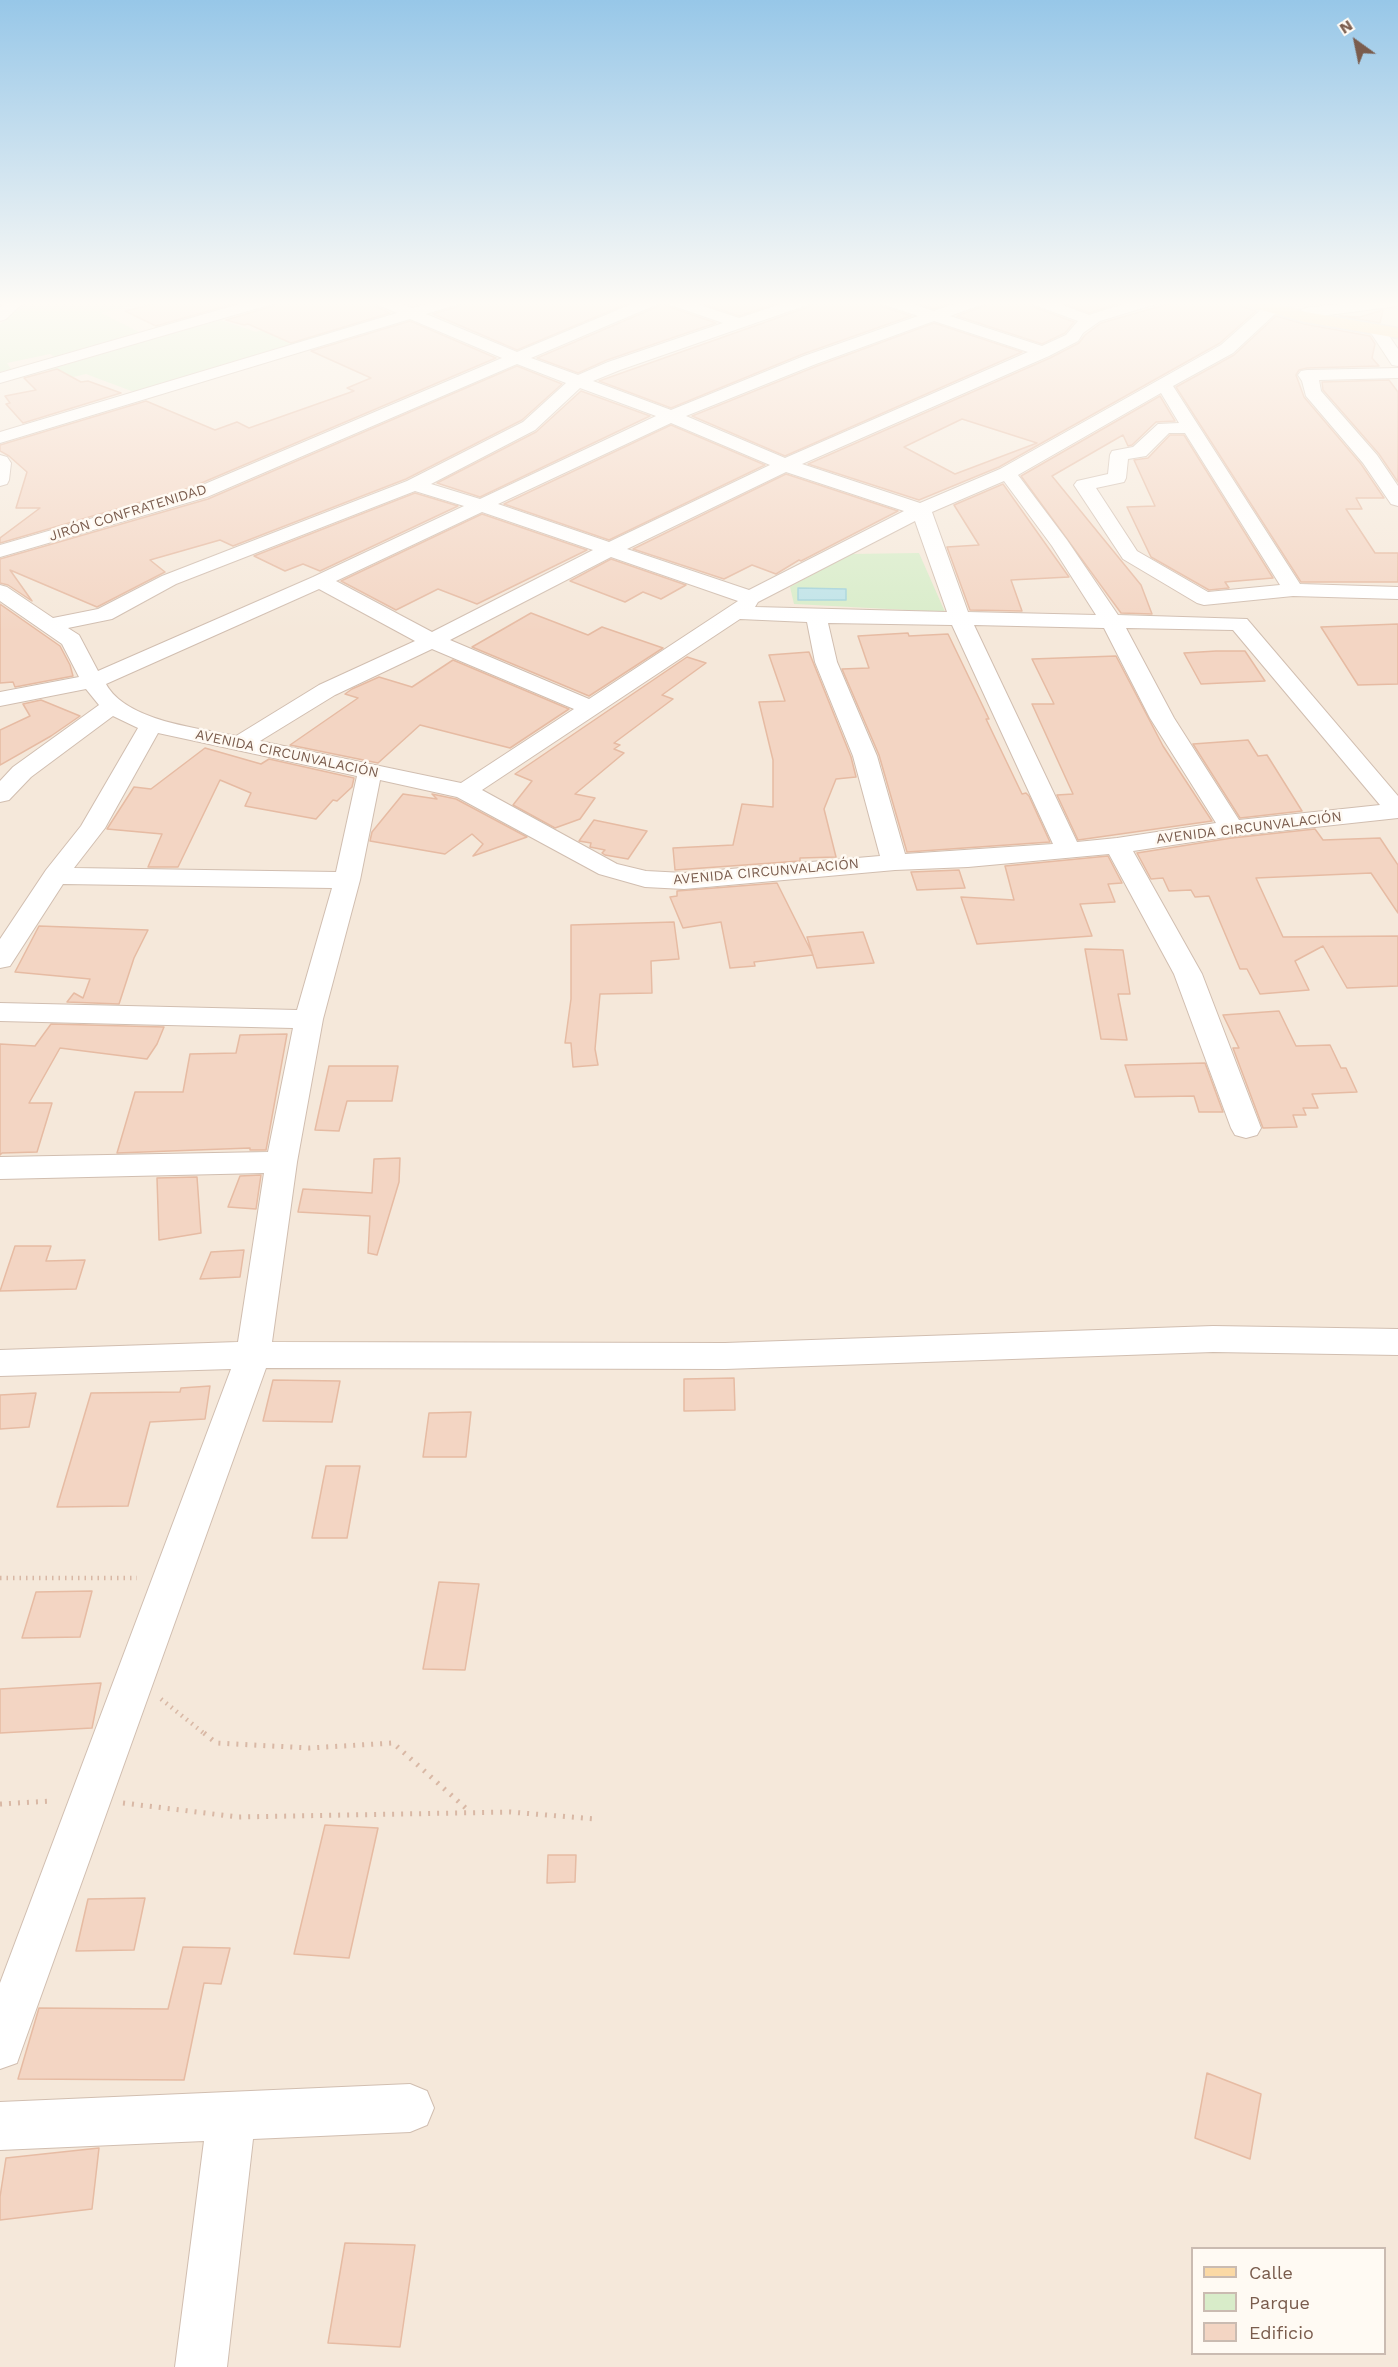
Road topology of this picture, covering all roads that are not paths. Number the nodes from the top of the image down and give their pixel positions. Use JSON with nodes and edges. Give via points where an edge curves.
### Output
{"nodes":[{"id":1,"x":89,"y":411,"type":"edge"},
{"id":2,"x":394,"y":411,"type":"edge"},
{"id":3,"x":545,"y":411,"type":"edge"},
{"id":4,"x":658,"y":411,"type":"edge"},
{"id":5,"x":682,"y":411,"type":"edge"},
{"id":6,"x":906,"y":411,"type":"edge"},
{"id":7,"x":1116,"y":411,"type":"edge"},
{"id":8,"x":1181,"y":411,"type":"edge"},
{"id":9,"x":1332,"y":411,"type":"edge"},
{"id":10,"x":671,"y":416,"type":"junction"},
{"id":11,"x":1191,"y":428,"type":"junction"},
{"id":12,"x":0,"y":438,"type":"edge"},
{"id":13,"x":0,"y":461,"type":"edge"},
{"id":14,"x":784,"y":465,"type":"junction"},
{"id":15,"x":1007,"y":473,"type":"junction"},
{"id":16,"x":0,"y":480,"type":"edge"},
{"id":17,"x":414,"y":485,"type":"junction"},
{"id":18,"x":1398,"y":500,"type":"edge"},
{"id":19,"x":481,"y":505,"type":"junction"},
{"id":20,"x":921,"y":510,"type":"junction"},
{"id":21,"x":611,"y":549,"type":"junction"},
{"id":22,"x":0,"y":551,"type":"edge"},
{"id":23,"x":320,"y":581,"type":"junction"},
{"id":24,"x":1293,"y":590,"type":"junction"},
{"id":25,"x":0,"y":591,"type":"edge"},
{"id":26,"x":1398,"y":593,"type":"edge"},
{"id":27,"x":743,"y":605,"type":"junction"},
{"id":28,"x":816,"y":616,"type":"junction"},
{"id":29,"x":960,"y":619,"type":"junction"},
{"id":30,"x":1111,"y":621,"type":"junction"},
{"id":31,"x":50,"y":625,"type":"junction"},
{"id":32,"x":432,"y":641,"type":"junction"},
{"id":33,"x":94,"y":681,"type":"junction"},
{"id":34,"x":0,"y":699,"type":"edge"},
{"id":35,"x":113,"y":705,"type":"junction"},
{"id":36,"x":591,"y":708,"type":"junction"},
{"id":37,"x":151,"y":725,"type":"junction"},
{"id":38,"x":239,"y":744,"type":"junction"},
{"id":39,"x":370,"y":772,"type":"junction"},
{"id":40,"x":465,"y":791,"type":"junction"},
{"id":41,"x":0,"y":795,"type":"edge"},
{"id":42,"x":1398,"y":811,"type":"edge"},
{"id":43,"x":1232,"y":828,"type":"junction"},
{"id":44,"x":1118,"y":846,"type":"junction"},
{"id":45,"x":1068,"y":849,"type":"junction"},
{"id":46,"x":895,"y":861,"type":"junction"},
{"id":47,"x":55,"y":876,"type":"junction"},
{"id":48,"x":347,"y":880,"type":"junction"},
{"id":49,"x":0,"y":960,"type":"edge"},
{"id":50,"x":0,"y":1012,"type":"edge"},
{"id":51,"x":309,"y":1019,"type":"junction"},
{"id":52,"x":1246,"y":1128,"type":"dead end"},
{"id":53,"x":281,"y":1162,"type":"junction"},
{"id":54,"x":0,"y":1168,"type":"edge"},
{"id":55,"x":1398,"y":1342,"type":"edge"},
{"id":56,"x":253,"y":1355,"type":"junction"},
{"id":57,"x":0,"y":1363,"type":"edge"},
{"id":58,"x":0,"y":2046,"type":"edge"},
{"id":59,"x":410,"y":2108,"type":"dead end"},
{"id":60,"x":231,"y":2116,"type":"junction"},
{"id":61,"x":0,"y":2126,"type":"edge"},
{"id":62,"x":201,"y":2367,"type":"edge"}],
"edges":[{"from":1,"to":12,"type":"street"},
{"from":2,"to":22,"type":"street","name":"JIRÓN CONFRATENIDAD","via":[[200,493]]},
{"from":3,"to":17,"type":"street","via":[[529,426]]},
{"from":4,"to":10,"type":"street"},
{"from":5,"to":10,"type":"street"},
{"from":6,"to":14,"type":"street"},
{"from":7,"to":15,"type":"street"},
{"from":8,"to":11,"type":"street"},
{"from":9,"to":18,"type":"street","via":[[1380,459]]},
{"from":10,"to":14,"type":"street"},
{"from":10,"to":19,"type":"street"},
{"from":11,"to":24,"type":"street"},
{"from":11,"to":24,"type":"street","via":[[1164,428],[1139,452],[1119,455],[1117,478],[1084,485],[1130,555],[1204,599]]},
{"from":13,"to":16,"type":"street"},
{"from":14,"to":20,"type":"street"},
{"from":14,"to":21,"type":"street"},
{"from":15,"to":20,"type":"street"},
{"from":15,"to":30,"type":"street"},
{"from":17,"to":19,"type":"street"},
{"from":17,"to":31,"type":"street","via":[[169,580],[104,614]]},
{"from":19,"to":21,"type":"street"},
{"from":19,"to":23,"type":"street"},
{"from":20,"to":27,"type":"street"},
{"from":20,"to":29,"type":"street"},
{"from":21,"to":27,"type":"street"},
{"from":21,"to":32,"type":"street"},
{"from":23,"to":32,"type":"street"},
{"from":23,"to":33,"type":"street"},
{"from":24,"to":26,"type":"street"},
{"from":25,"to":31,"type":"street","name":"AVENIDA CIRCUNVALACIÓN"},
{"from":27,"to":28,"type":"street"},
{"from":27,"to":36,"type":"street"},
{"from":28,"to":29,"type":"street"},
{"from":28,"to":46,"type":"street","via":[[826,662],[865,756]]},
{"from":29,"to":30,"type":"street"},
{"from":29,"to":45,"type":"street"},
{"from":30,"to":42,"type":"street","via":[[1239,624]]},
{"from":30,"to":43,"type":"street","via":[[1162,718]]},
{"from":31,"to":33,"type":"street","name":"AVENIDA CIRCUNVALACIÓN","via":[[71,640]]},
{"from":32,"to":36,"type":"street"},
{"from":32,"to":38,"type":"street","via":[[327,690]]},
{"from":33,"to":34,"type":"street"},
{"from":33,"to":35,"type":"street","name":"AVENIDA CIRCUNVALACIÓN","via":[[99,693]]},
{"from":35,"to":37,"type":"street","name":"AVENIDA CIRCUNVALACIÓN"},
{"from":35,"to":41,"type":"street","via":[[22,772]]},
{"from":36,"to":40,"type":"street"},
{"from":37,"to":38,"type":"street","name":"AVENIDA CIRCUNVALACIÓN"},
{"from":37,"to":47,"type":"street","via":[[92,828]]},
{"from":38,"to":39,"type":"street","name":"AVENIDA CIRCUNVALACIÓN"},
{"from":39,"to":40,"type":"street","name":"AVENIDA CIRCUNVALACIÓN"},
{"from":39,"to":48,"type":"street"},
{"from":40,"to":46,"type":"street","name":"AVENIDA CIRCUNVALACIÓN","via":[[608,869],[645,879],[684,881]]},
{"from":42,"to":43,"type":"street","name":"AVENIDA CIRCUNVALACIÓN"},
{"from":43,"to":44,"type":"street","name":"AVENIDA CIRCUNVALACIÓN"},
{"from":44,"to":45,"type":"street","name":"AVENIDA CIRCUNVALACIÓN"},
{"from":44,"to":52,"type":"street","via":[[1188,974]]},
{"from":45,"to":46,"type":"street","name":"AVENIDA CIRCUNVALACIÓN","via":[[968,859]]},
{"from":47,"to":48,"type":"street"},
{"from":47,"to":49,"type":"street"},
{"from":48,"to":51,"type":"street"},
{"from":50,"to":51,"type":"street"},
{"from":51,"to":53,"type":"street"},
{"from":53,"to":54,"type":"street"},
{"from":53,"to":56,"type":"street"},
{"from":55,"to":56,"type":"street","via":[[1213,1339],[725,1356]]},
{"from":56,"to":57,"type":"street"},
{"from":56,"to":58,"type":"street"},
{"from":59,"to":60,"type":"street"},
{"from":60,"to":61,"type":"street"},
{"from":60,"to":62,"type":"street"}]}
